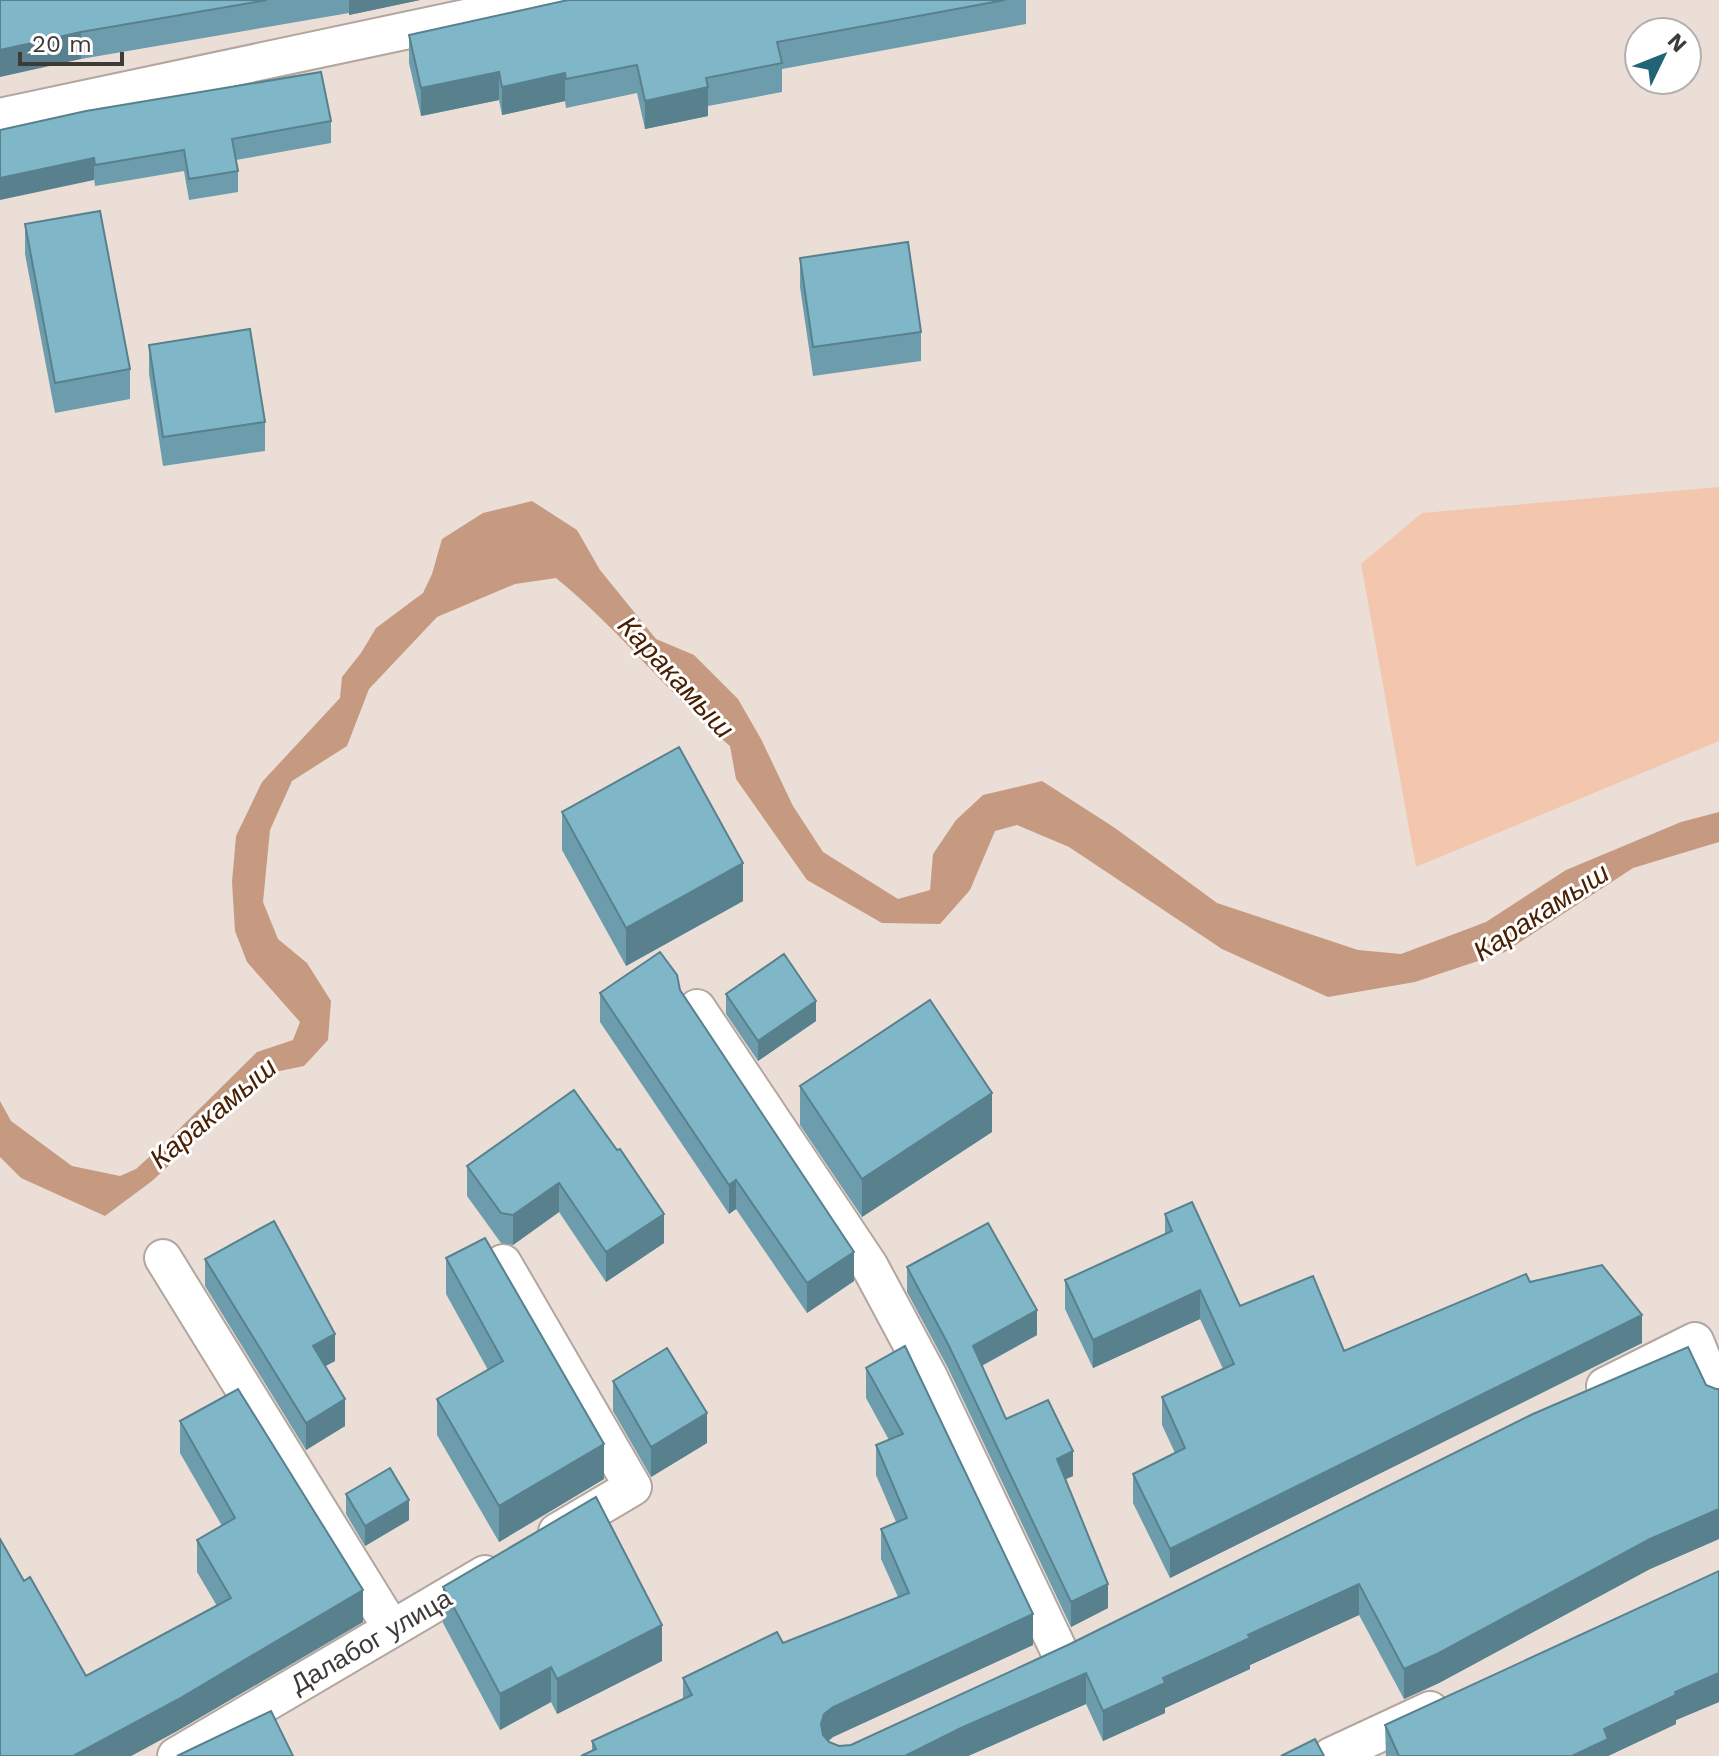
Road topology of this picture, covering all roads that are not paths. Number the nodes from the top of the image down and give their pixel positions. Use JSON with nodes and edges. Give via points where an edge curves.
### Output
{"nodes":[{"id":1,"x":550,"y":0,"type":"edge"},
{"id":2,"x":0,"y":117,"type":"edge"},
{"id":3,"x":697,"y":1008,"type":"dead end"},
{"id":4,"x":163,"y":1258,"type":"dead end"},
{"id":5,"x":503,"y":1263,"type":"edge"},
{"id":6,"x":1719,"y":1399,"type":"edge"},
{"id":7,"x":1569,"y":1404,"type":"edge"},
{"id":8,"x":392,"y":1629,"type":"junction"},
{"id":9,"x":1062,"y":1654,"type":"edge"},
{"id":10,"x":1459,"y":1697,"type":"edge"},
{"id":11,"x":1340,"y":1754,"type":"edge"},
{"id":12,"x":176,"y":1756,"type":"edge"}],
"edges":[{"from":1,"to":2,"type":"street"},
{"from":3,"to":9,"type":"street","via":[[869,1265]]},
{"from":4,"to":8,"type":"street"},
{"from":5,"to":8,"type":"street","name":"Далабог улица","via":[[633,1487]]},
{"from":6,"to":7,"type":"street","via":[[1695,1341]]},
{"from":8,"to":12,"type":"street","name":"Далабог улица"},
{"from":10,"to":11,"type":"street"}]}
